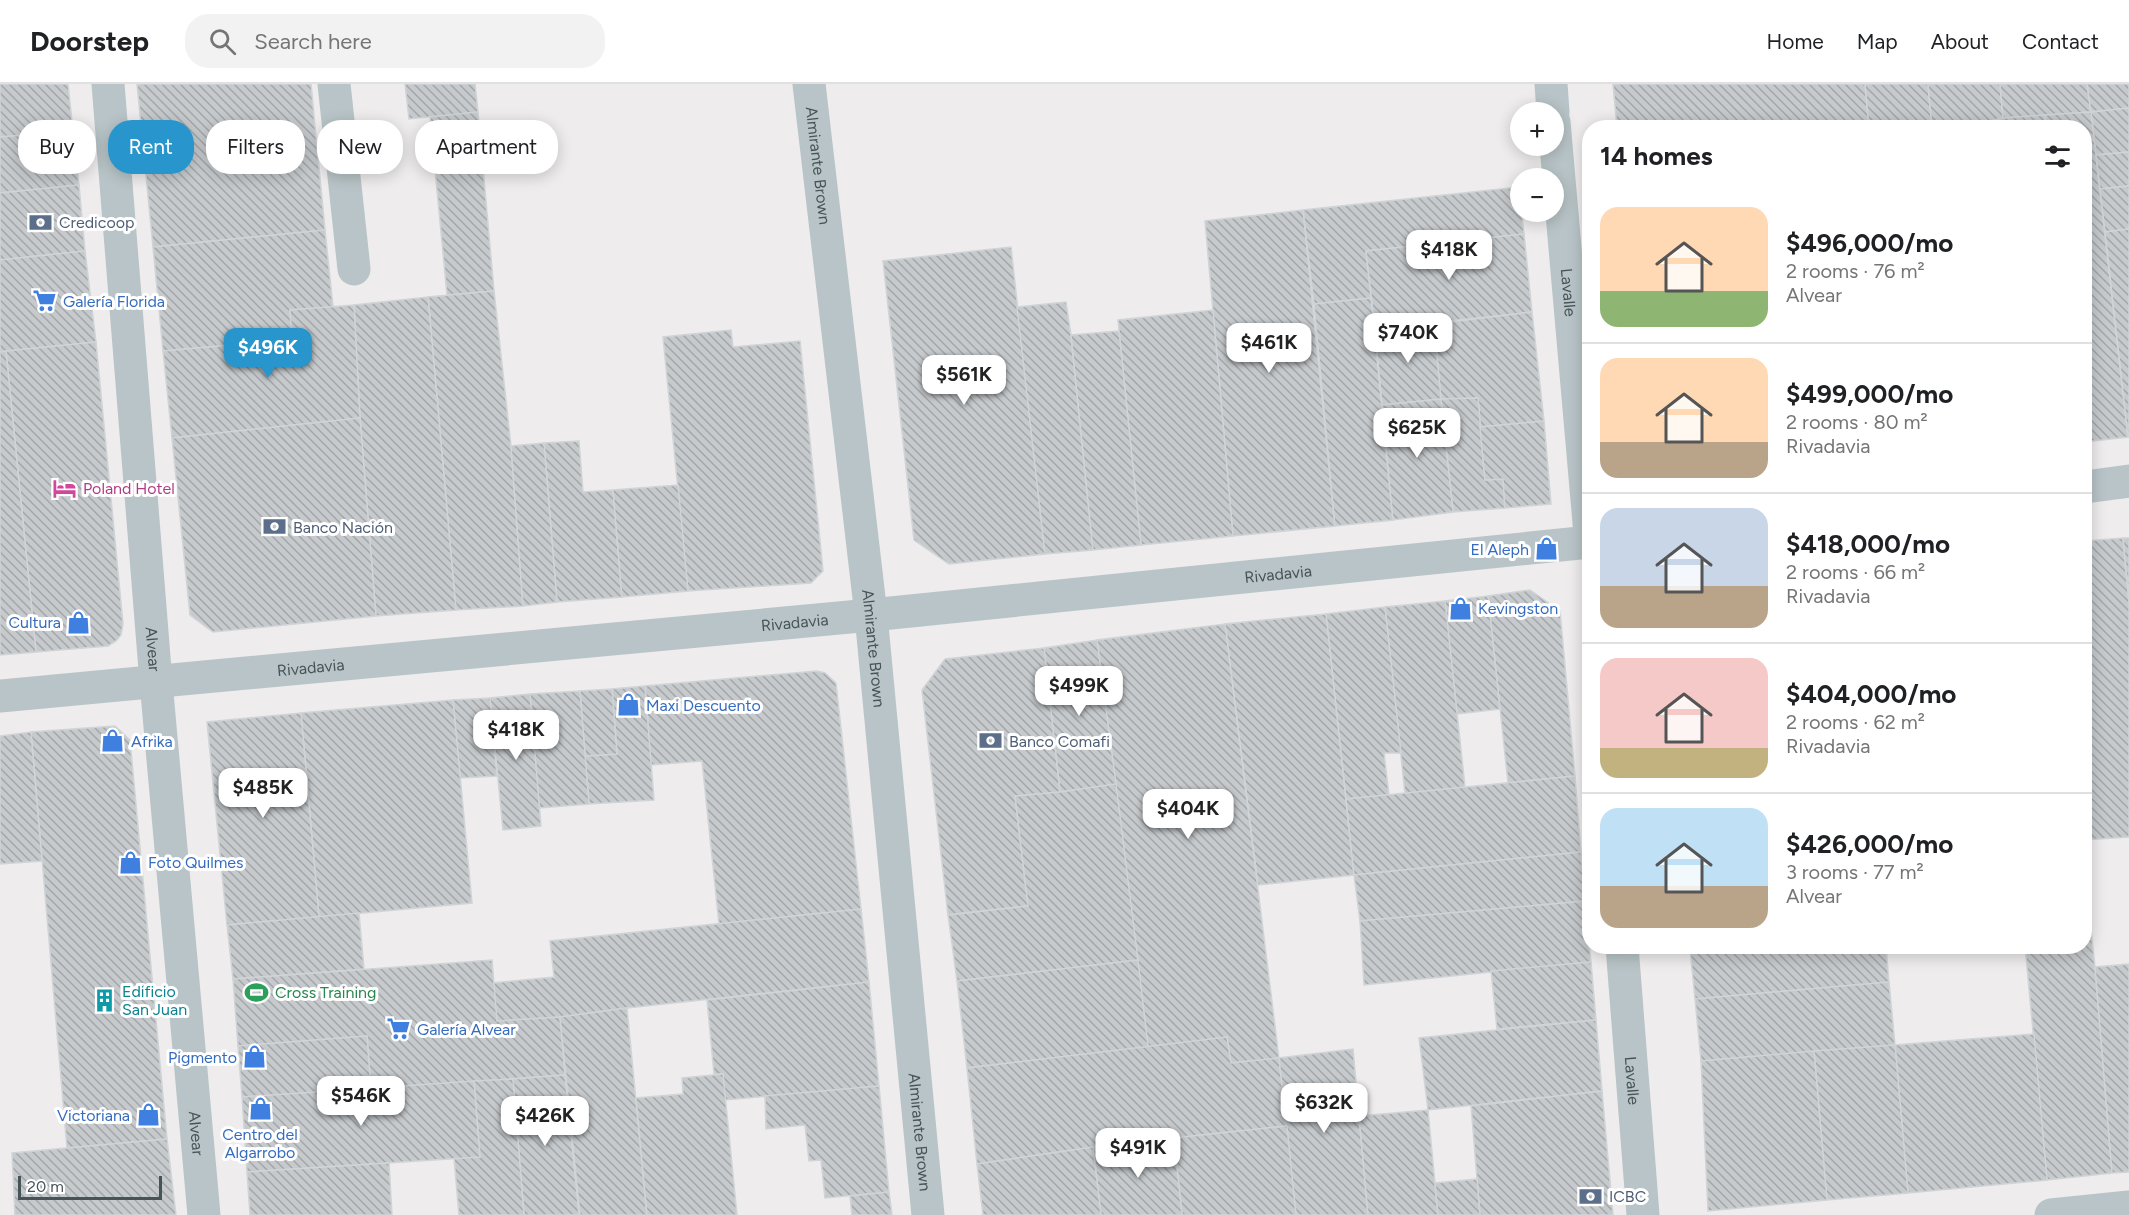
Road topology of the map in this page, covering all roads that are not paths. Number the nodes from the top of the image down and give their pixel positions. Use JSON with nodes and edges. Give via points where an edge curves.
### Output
{"nodes":[{"id":1,"x":108,"y":84,"type":"edge"},
{"id":2,"x":334,"y":84,"type":"edge"},
{"id":3,"x":809,"y":84,"type":"edge"},
{"id":4,"x":1551,"y":84,"type":"edge"},
{"id":5,"x":1552,"y":102,"type":"edge"},
{"id":6,"x":1557,"y":156,"type":"edge"},
{"id":7,"x":354,"y":269,"type":"dead end"},
{"id":8,"x":1582,"y":442,"type":"edge"},
{"id":9,"x":2129,"y":481,"type":"edge"},
{"id":10,"x":2092,"y":486,"type":"edge"},
{"id":11,"x":1582,"y":543,"type":"edge"},
{"id":12,"x":871,"y":615,"type":"junction"},
{"id":13,"x":156,"y":682,"type":"junction"},
{"id":14,"x":0,"y":696,"type":"edge"},
{"id":15,"x":1623,"y":954,"type":"edge"},
{"id":16,"x":2129,"y":1207,"type":"edge"},
{"id":17,"x":204,"y":1215,"type":"edge"},
{"id":18,"x":928,"y":1215,"type":"edge"},
{"id":19,"x":1643,"y":1215,"type":"edge"},
{"id":20,"x":2051,"y":1215,"type":"edge"}],
"edges":[{"from":1,"to":13,"type":"street","name":"Alvear"},
{"from":2,"to":7,"type":"street"},
{"from":3,"to":12,"type":"street","name":"Almirante Brown"},
{"from":4,"to":5,"type":"street"},
{"from":6,"to":8,"type":"street","name":"Lavalle"},
{"from":9,"to":10,"type":"street"},
{"from":11,"to":12,"type":"street","name":"Rivadavia"},
{"from":12,"to":13,"type":"street","name":"Rivadavia"},
{"from":12,"to":18,"type":"street","name":"Almirante Brown"},
{"from":13,"to":14,"type":"street","name":"Rivadavia"},
{"from":13,"to":17,"type":"street","name":"Alvear"},
{"from":15,"to":19,"type":"street","name":"Lavalle"},
{"from":16,"to":20,"type":"street"}]}
